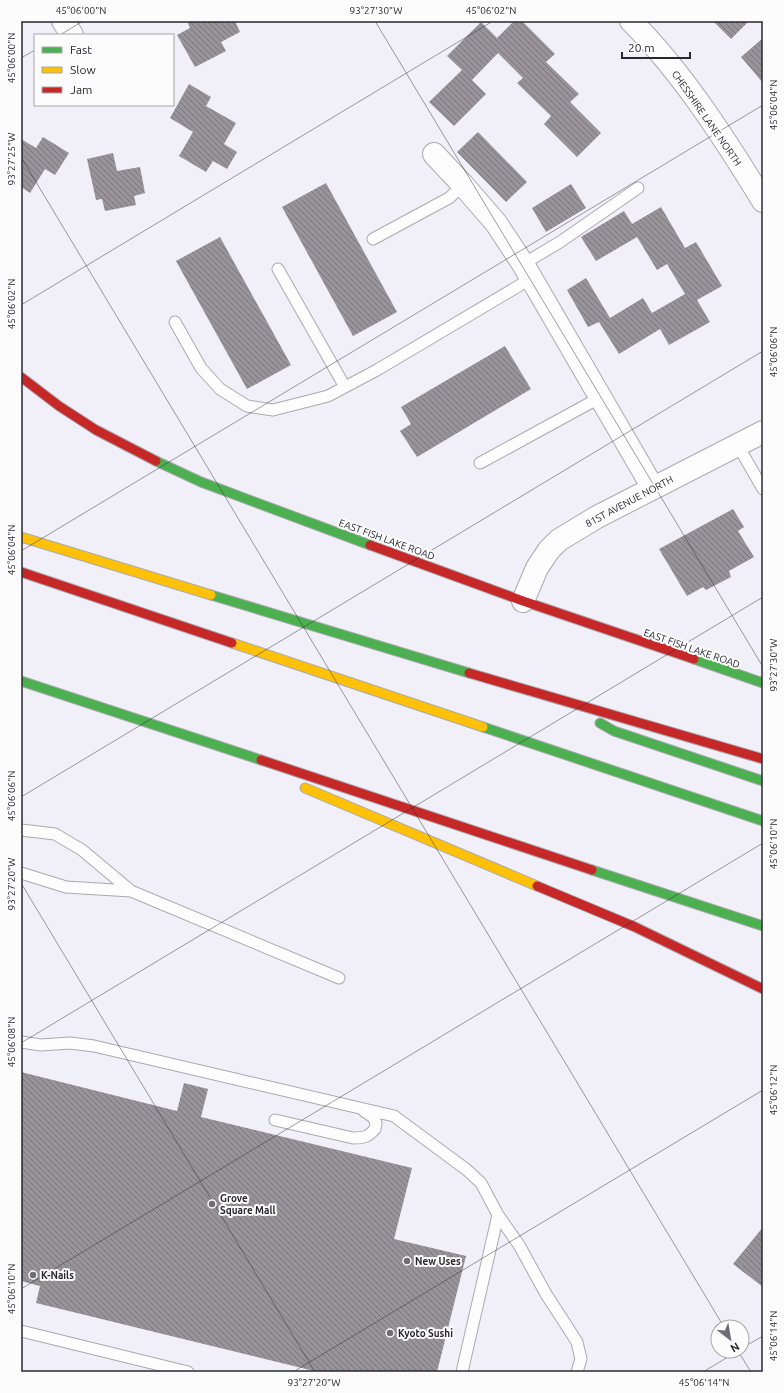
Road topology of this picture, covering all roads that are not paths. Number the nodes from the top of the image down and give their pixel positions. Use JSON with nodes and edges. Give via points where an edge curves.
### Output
{"nodes":[{"id":1,"x":63,"y":21,"type":"edge"},
{"id":2,"x":631,"y":21,"type":"edge"},
{"id":3,"x":71,"y":34,"type":"edge"},
{"id":4,"x":434,"y":154,"type":"dead end"},
{"id":5,"x":463,"y":185,"type":"junction"},
{"id":6,"x":638,"y":188,"type":"dead end"},
{"id":7,"x":763,"y":201,"type":"edge"},
{"id":8,"x":373,"y":239,"type":"dead end"},
{"id":9,"x":278,"y":268,"type":"dead end"},
{"id":10,"x":528,"y":271,"type":"junction"},
{"id":11,"x":175,"y":322,"type":"dead end"},
{"id":12,"x":21,"y":377,"type":"edge"},
{"id":13,"x":345,"y":387,"type":"junction"},
{"id":14,"x":601,"y":397,"type":"junction"},
{"id":15,"x":763,"y":432,"type":"edge"},
{"id":16,"x":737,"y":444,"type":"junction"},
{"id":17,"x":480,"y":462,"type":"dead end"},
{"id":18,"x":653,"y":488,"type":"junction"},
{"id":19,"x":763,"y":489,"type":"edge"},
{"id":20,"x":21,"y":538,"type":"edge"},
{"id":21,"x":21,"y":572,"type":"edge"},
{"id":22,"x":524,"y":601,"type":"junction"},
{"id":23,"x":21,"y":681,"type":"edge"},
{"id":24,"x":763,"y":683,"type":"edge"},
{"id":25,"x":552,"y":698,"type":"junction"},
{"id":26,"x":166,"y":729,"type":"junction"},
{"id":27,"x":763,"y":759,"type":"edge"},
{"id":28,"x":261,"y":769,"type":"dead end"},
{"id":29,"x":763,"y":782,"type":"edge"},
{"id":30,"x":298,"y":785,"type":"dead end"},
{"id":31,"x":763,"y":821,"type":"edge"},
{"id":32,"x":21,"y":830,"type":"edge"},
{"id":33,"x":21,"y":873,"type":"edge"},
{"id":34,"x":131,"y":890,"type":"junction"},
{"id":35,"x":763,"y":926,"type":"edge"},
{"id":36,"x":339,"y":978,"type":"dead end"},
{"id":37,"x":763,"y":989,"type":"edge"},
{"id":38,"x":21,"y":1042,"type":"edge"},
{"id":39,"x":357,"y":1107,"type":"junction"},
{"id":40,"x":275,"y":1120,"type":"dead end"},
{"id":41,"x":498,"y":1215,"type":"junction"},
{"id":42,"x":21,"y":1331,"type":"edge"},
{"id":43,"x":188,"y":1372,"type":"edge"},
{"id":44,"x":462,"y":1372,"type":"edge"},
{"id":45,"x":577,"y":1372,"type":"edge"}],
"edges":[{"from":1,"to":3,"type":"street"},
{"from":2,"to":7,"type":"street","name":"CHESSHIRE LANE NORTH","via":[[679,77]]},
{"from":4,"to":5,"type":"street"},
{"from":5,"to":8,"type":"lane","via":[[449,198]]},
{"from":5,"to":10,"type":"street","via":[[496,223]]},
{"from":6,"to":10,"type":"lane","via":[[560,242]]},
{"from":9,"to":13,"type":"lane"},
{"from":10,"to":13,"type":"lane","via":[[377,370]]},
{"from":10,"to":14,"type":"street"},
{"from":11,"to":13,"type":"lane","via":[[201,368],[220,389],[247,406],[274,410],[328,396]]},
{"from":12,"to":22,"type":"main road","name":"EAST FISH LAKE ROAD","via":[[96,430],[201,482]]},
{"from":14,"to":17,"type":"lane"},
{"from":14,"to":18,"type":"street"},
{"from":15,"to":16,"type":"street","name":"81ST AVENUE NORTH"},
{"from":16,"to":18,"type":"street","name":"81ST AVENUE NORTH"},
{"from":16,"to":19,"type":"lane"},
{"from":18,"to":22,"type":"street","name":"81ST AVENUE NORTH","via":[[559,540],[537,568]]},
{"from":20,"to":25,"type":"main road"},
{"from":21,"to":31,"type":"main road"},
{"from":22,"to":24,"type":"main road","name":"EAST FISH LAKE ROAD"},
{"from":23,"to":26,"type":"main road"},
{"from":25,"to":27,"type":"main road"},
{"from":25,"to":29,"type":"main road","via":[[614,731]]},
{"from":26,"to":28,"type":"main road"},
{"from":26,"to":35,"type":"main road"},
{"from":30,"to":37,"type":"main road","via":[[635,927]]},
{"from":32,"to":34,"type":"lane","via":[[55,834],[82,850]]},
{"from":33,"to":34,"type":"lane","via":[[66,887]]},
{"from":34,"to":36,"type":"lane"},
{"from":38,"to":39,"type":"lane","via":[[94,1046]]},
{"from":39,"to":40,"type":"lane","via":[[374,1117],[376,1123],[375,1129],[366,1137],[353,1138]]},
{"from":39,"to":41,"type":"lane","via":[[394,1116],[467,1170],[481,1183]]},
{"from":41,"to":44,"type":"lane"},
{"from":41,"to":45,"type":"lane","via":[[577,1342],[581,1360]]},
{"from":42,"to":43,"type":"lane"}]}
